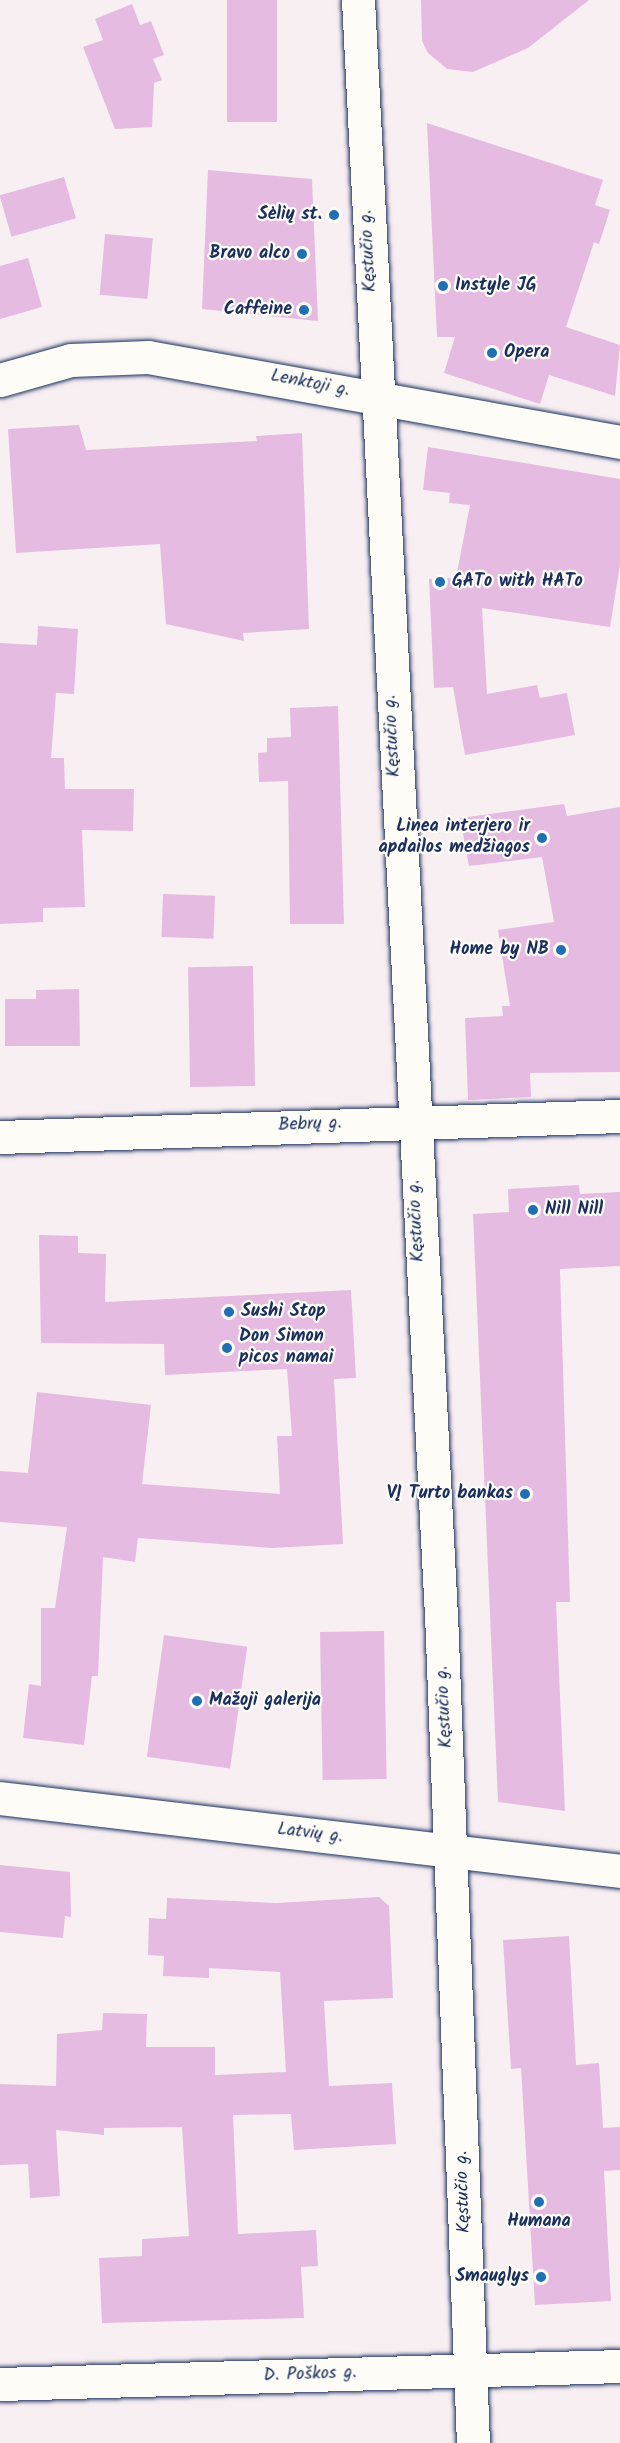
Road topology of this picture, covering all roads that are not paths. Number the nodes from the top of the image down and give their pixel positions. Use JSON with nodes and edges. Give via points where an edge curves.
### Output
{"nodes":[{"id":1,"x":358,"y":0,"type":"edge"},
{"id":2,"x":0,"y":380,"type":"edge"},
{"id":3,"x":376,"y":397,"type":"junction"},
{"id":4,"x":620,"y":442,"type":"edge"},
{"id":5,"x":620,"y":1116,"type":"edge"},
{"id":6,"x":411,"y":1123,"type":"junction"},
{"id":7,"x":0,"y":1137,"type":"edge"},
{"id":8,"x":0,"y":1798,"type":"edge"},
{"id":9,"x":451,"y":1851,"type":"junction"},
{"id":10,"x":620,"y":1871,"type":"edge"},
{"id":11,"x":620,"y":2366,"type":"edge"},
{"id":12,"x":470,"y":2370,"type":"junction"},
{"id":13,"x":0,"y":2384,"type":"edge"},
{"id":14,"x":473,"y":2443,"type":"edge"}],
"edges":[{"from":1,"to":3,"type":"street","name":"Kęstučio g."},
{"from":2,"to":3,"type":"street","name":"Lenktoji g.","via":[[71,360],[148,357]]},
{"from":3,"to":4,"type":"street","name":"Lenktoji g."},
{"from":3,"to":6,"type":"street","name":"Kęstučio g."},
{"from":5,"to":6,"type":"street","name":"Bebrų g."},
{"from":6,"to":7,"type":"street","name":"Bebrų g."},
{"from":6,"to":9,"type":"street","name":"Kęstučio g."},
{"from":8,"to":9,"type":"street","name":"Latvių g."},
{"from":9,"to":10,"type":"street","name":"Latvių g."},
{"from":9,"to":12,"type":"street","name":"Kęstučio g."},
{"from":11,"to":12,"type":"street","name":"D. Poškos g."},
{"from":12,"to":13,"type":"street","name":"D. Poškos g."},
{"from":12,"to":14,"type":"street","name":"Kęstučio g."}]}
